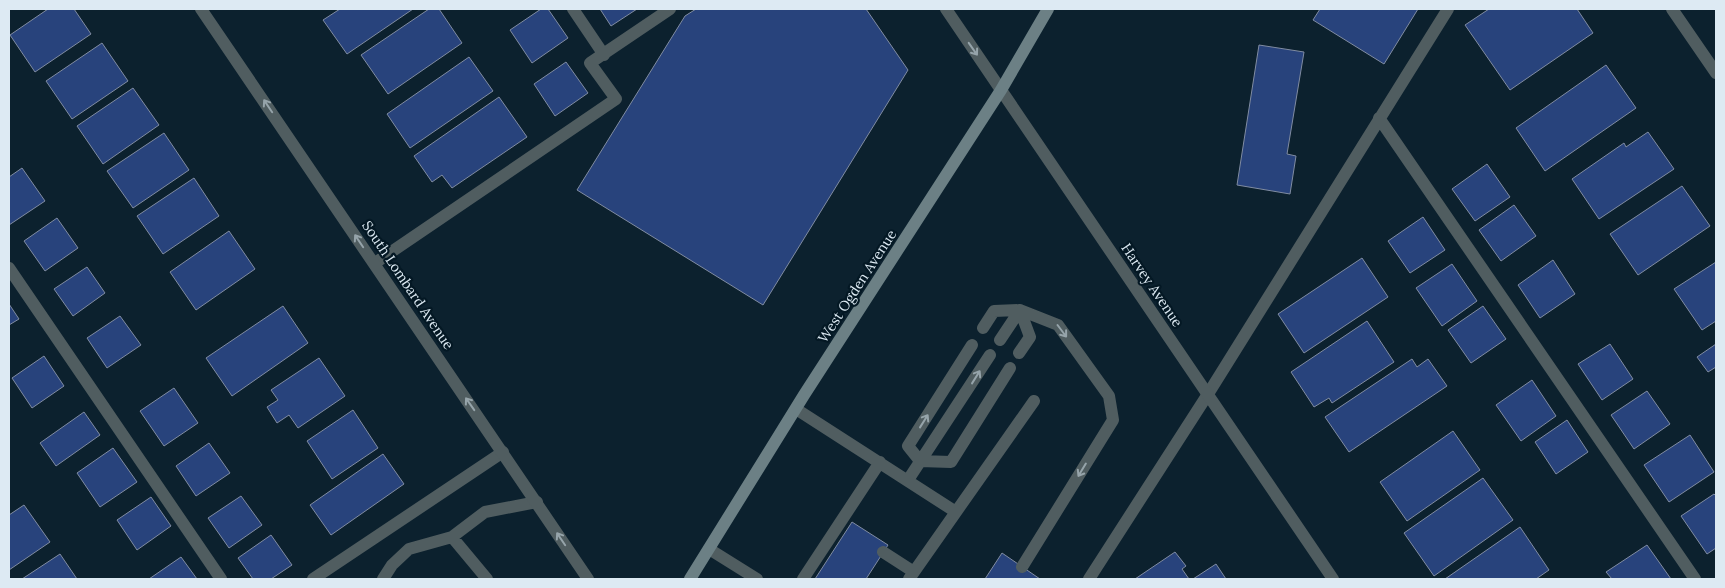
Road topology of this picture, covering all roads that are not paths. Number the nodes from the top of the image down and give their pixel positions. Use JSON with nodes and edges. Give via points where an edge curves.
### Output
{"nodes":[{"id":1,"x":201,"y":9,"type":"edge"},
{"id":2,"x":573,"y":9,"type":"edge"},
{"id":3,"x":670,"y":9,"type":"edge"},
{"id":4,"x":946,"y":9,"type":"edge"},
{"id":5,"x":1048,"y":9,"type":"edge"},
{"id":6,"x":1448,"y":9,"type":"edge"},
{"id":7,"x":1672,"y":9,"type":"edge"},
{"id":8,"x":604,"y":54,"type":"junction"},
{"id":9,"x":1716,"y":73,"type":"edge"},
{"id":10,"x":1002,"y":90,"type":"junction"},
{"id":11,"x":1379,"y":118,"type":"junction"},
{"id":12,"x":375,"y":263,"type":"junction"},
{"id":13,"x":9,"y":268,"type":"edge"},
{"id":14,"x":1020,"y":310,"type":"junction"},
{"id":15,"x":983,"y":328,"type":"dead end"},
{"id":16,"x":1000,"y":340,"type":"dead end"},
{"id":17,"x":972,"y":345,"type":"dead end"},
{"id":18,"x":1019,"y":353,"type":"dead end"},
{"id":19,"x":990,"y":355,"type":"dead end"},
{"id":20,"x":1010,"y":368,"type":"dead end"},
{"id":21,"x":1208,"y":394,"type":"junction"},
{"id":22,"x":1034,"y":401,"type":"dead end"},
{"id":23,"x":796,"y":409,"type":"junction"},
{"id":24,"x":503,"y":452,"type":"junction"},
{"id":25,"x":880,"y":462,"type":"junction"},
{"id":26,"x":920,"y":462,"type":"junction"},
{"id":27,"x":908,"y":480,"type":"junction"},
{"id":28,"x":537,"y":502,"type":"junction"},
{"id":29,"x":956,"y":512,"type":"junction"},
{"id":30,"x":452,"y":537,"type":"junction"},
{"id":31,"x":709,"y":548,"type":"junction"},
{"id":32,"x":883,"y":552,"type":"dead end"},
{"id":33,"x":1022,"y":567,"type":"dead end"},
{"id":34,"x":912,"y":576,"type":"edge"},
{"id":35,"x":221,"y":579,"type":"edge"},
{"id":36,"x":313,"y":579,"type":"edge"},
{"id":37,"x":383,"y":579,"type":"edge"},
{"id":38,"x":487,"y":579,"type":"edge"},
{"id":39,"x":588,"y":579,"type":"edge"},
{"id":40,"x":690,"y":579,"type":"edge"},
{"id":41,"x":756,"y":579,"type":"edge"},
{"id":42,"x":803,"y":579,"type":"edge"},
{"id":43,"x":1089,"y":579,"type":"edge"},
{"id":44,"x":1333,"y":579,"type":"edge"},
{"id":45,"x":1695,"y":579,"type":"edge"}],
"edges":[{"from":12,"to":1,"type":"street","name":"South Lombard Avenue","one_way":true},
{"from":2,"to":8,"type":"street"},
{"from":3,"to":8,"type":"street"},
{"from":4,"to":10,"type":"street","name":"Harvey Avenue","one_way":true},
{"from":5,"to":10,"type":"main road","name":"West Ogden Avenue"},
{"from":6,"to":11,"type":"street"},
{"from":7,"to":9,"type":"street"},
{"from":8,"to":12,"type":"street","via":[[590,63],[616,99]]},
{"from":10,"to":21,"type":"street","name":"Harvey Avenue"},
{"from":10,"to":23,"type":"main road","name":"West Ogden Avenue"},
{"from":11,"to":21,"type":"street"},
{"from":11,"to":45,"type":"street"},
{"from":24,"to":12,"type":"street","name":"South Lombard Avenue","one_way":true},
{"from":13,"to":35,"type":"street"},
{"from":14,"to":15,"type":"street","via":[[994,311]]},
{"from":14,"to":16,"type":"street"},
{"from":14,"to":18,"type":"street","via":[[1030,337]]},
{"from":14,"to":33,"type":"street","one_way":true,"via":[[1058,325],[1109,396],[1112,420]]},
{"from":26,"to":17,"type":"street","one_way":true,"via":[[908,446]]},
{"from":26,"to":19,"type":"street","one_way":true},
{"from":20,"to":26,"type":"street","via":[[951,462]]},
{"from":21,"to":43,"type":"street"},
{"from":21,"to":44,"type":"street","name":"Harvey Avenue"},
{"from":22,"to":29,"type":"street"},
{"from":23,"to":25,"type":"street"},
{"from":23,"to":31,"type":"main road","name":"West Ogden Avenue"},
{"from":24,"to":28,"type":"street","name":"South Lombard Avenue"},
{"from":24,"to":36,"type":"street"},
{"from":25,"to":27,"type":"street"},
{"from":25,"to":42,"type":"street","via":[[822,558]]},
{"from":26,"to":27,"type":"street"},
{"from":27,"to":29,"type":"street"},
{"from":28,"to":30,"type":"street","via":[[486,512]]},
{"from":39,"to":28,"type":"street","name":"South Lombard Avenue","one_way":true},
{"from":29,"to":34,"type":"street"},
{"from":30,"to":37,"type":"street","via":[[409,549]]},
{"from":30,"to":38,"type":"street"},
{"from":31,"to":40,"type":"main road","name":"West Ogden Avenue"},
{"from":31,"to":41,"type":"street"},
{"from":32,"to":34,"type":"street"}]}
